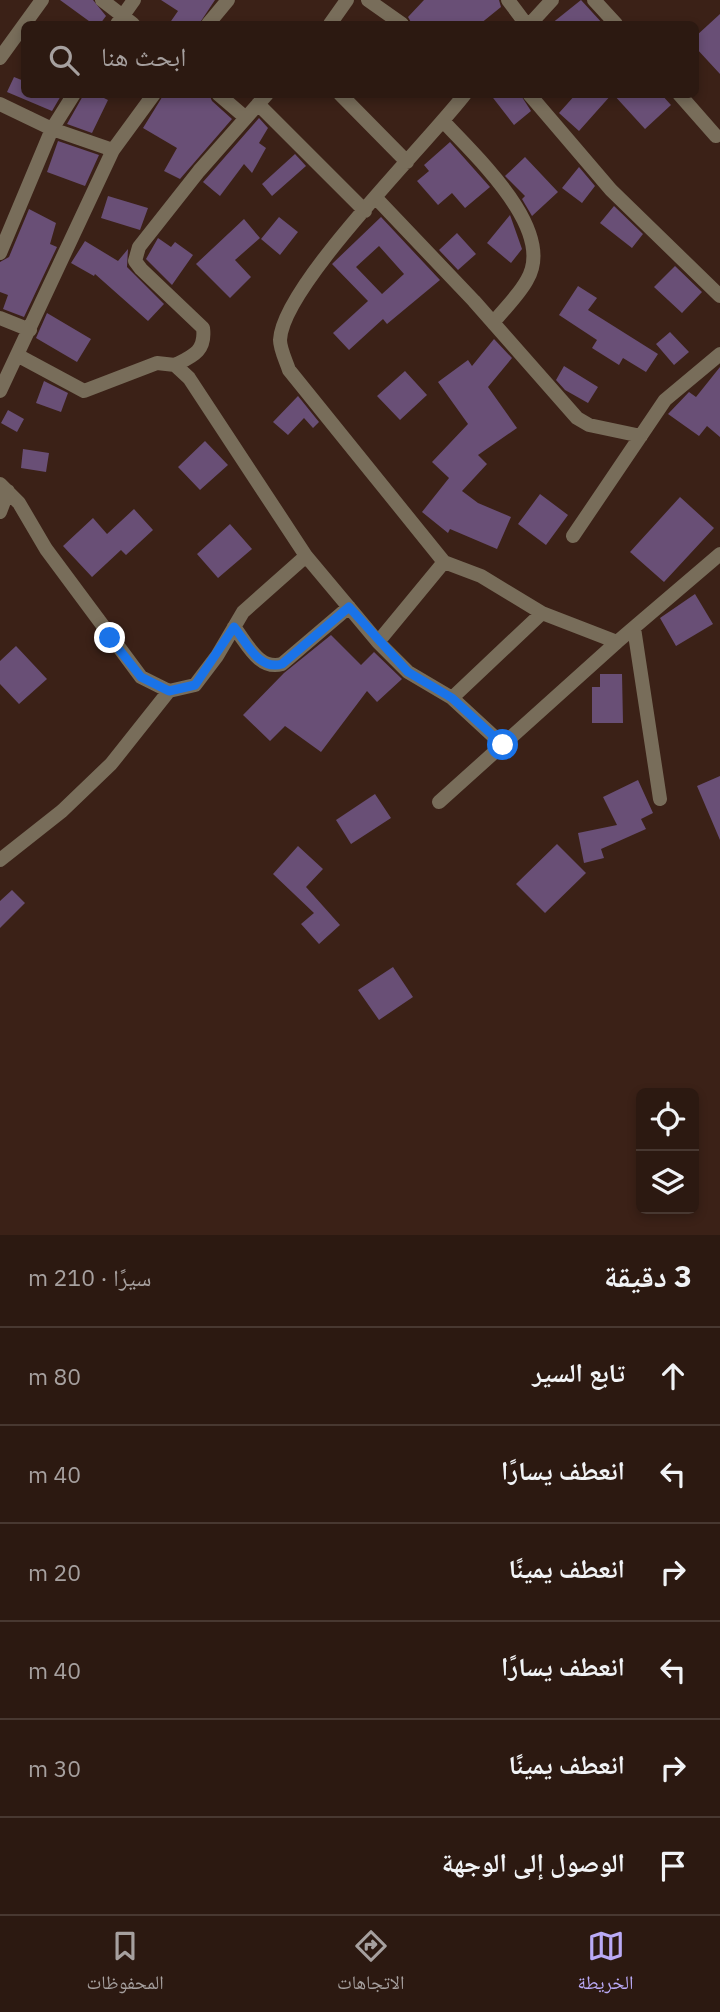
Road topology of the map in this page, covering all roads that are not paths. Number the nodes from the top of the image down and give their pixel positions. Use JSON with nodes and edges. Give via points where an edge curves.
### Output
{"nodes":[{"id":1,"x":42,"y":0,"type":"edge"},
{"id":2,"x":102,"y":0,"type":"edge"},
{"id":3,"x":134,"y":0,"type":"edge"},
{"id":4,"x":228,"y":0,"type":"edge"},
{"id":5,"x":347,"y":0,"type":"edge"},
{"id":6,"x":369,"y":0,"type":"edge"},
{"id":7,"x":508,"y":0,"type":"edge"},
{"id":8,"x":552,"y":0,"type":"edge"},
{"id":9,"x":594,"y":0,"type":"edge"},
{"id":10,"x":27,"y":21,"type":"edge"},
{"id":11,"x":123,"y":21,"type":"edge"},
{"id":12,"x":124,"y":21,"type":"edge"},
{"id":13,"x":210,"y":21,"type":"edge"},
{"id":14,"x":332,"y":21,"type":"edge"},
{"id":15,"x":398,"y":21,"type":"edge"},
{"id":16,"x":526,"y":21,"type":"edge"},
{"id":17,"x":531,"y":21,"type":"edge"},
{"id":18,"x":613,"y":21,"type":"edge"},
{"id":19,"x":21,"y":29,"type":"edge"},
{"id":20,"x":0,"y":58,"type":"edge"},
{"id":21,"x":71,"y":98,"type":"edge"},
{"id":22,"x":151,"y":98,"type":"edge"},
{"id":23,"x":223,"y":98,"type":"edge"},
{"id":24,"x":344,"y":98,"type":"edge"},
{"id":25,"x":462,"y":98,"type":"edge"},
{"id":26,"x":532,"y":98,"type":"edge"},
{"id":27,"x":683,"y":98,"type":"edge"},
{"id":28,"x":263,"y":99,"type":"edge"},
{"id":29,"x":0,"y":104,"type":"edge"},
{"id":30,"x":246,"y":118,"type":"junction"},
{"id":31,"x":444,"y":122,"type":"junction"},
{"id":32,"x":52,"y":129,"type":"junction"},
{"id":33,"x":716,"y":136,"type":"dead end"},
{"id":34,"x":113,"y":150,"type":"junction"},
{"id":35,"x":407,"y":162,"type":"junction"},
{"id":36,"x":376,"y":198,"type":"junction"},
{"id":37,"x":365,"y":211,"type":"junction"},
{"id":38,"x":0,"y":253,"type":"edge"},
{"id":39,"x":720,"y":296,"type":"edge"},
{"id":40,"x":0,"y":318,"type":"edge"},
{"id":41,"x":493,"y":323,"type":"junction"},
{"id":42,"x":30,"y":330,"type":"junction"},
{"id":43,"x":17,"y":355,"type":"junction"},
{"id":44,"x":720,"y":355,"type":"edge"},
{"id":45,"x":175,"y":365,"type":"junction"},
{"id":46,"x":0,"y":391,"type":"edge"},
{"id":47,"x":641,"y":436,"type":"junction"},
{"id":48,"x":4,"y":488,"type":"edge"},
{"id":49,"x":0,"y":512,"type":"edge"},
{"id":50,"x":573,"y":536,"type":"dead end"},
{"id":51,"x":720,"y":554,"type":"edge"},
{"id":52,"x":306,"y":556,"type":"junction"},
{"id":53,"x":444,"y":562,"type":"junction"},
{"id":54,"x":349,"y":607,"type":"junction"},
{"id":55,"x":542,"y":613,"type":"junction"},
{"id":56,"x":234,"y":627,"type":"junction"},
{"id":57,"x":634,"y":628,"type":"junction"},
{"id":58,"x":378,"y":642,"type":"junction"},
{"id":59,"x":617,"y":642,"type":"junction"},
{"id":60,"x":169,"y":691,"type":"junction"},
{"id":61,"x":452,"y":698,"type":"junction"},
{"id":62,"x":503,"y":745,"type":"junction"},
{"id":63,"x":660,"y":799,"type":"dead end"},
{"id":64,"x":439,"y":802,"type":"dead end"},
{"id":65,"x":0,"y":860,"type":"edge"}],
"edges":[{"from":1,"to":10,"type":"street"},
{"from":2,"to":11,"type":"street"},
{"from":3,"to":12,"type":"street"},
{"from":4,"to":13,"type":"street"},
{"from":5,"to":14,"type":"street"},
{"from":6,"to":15,"type":"street"},
{"from":7,"to":16,"type":"street"},
{"from":8,"to":17,"type":"street"},
{"from":9,"to":18,"type":"street"},
{"from":19,"to":20,"type":"street"},
{"from":21,"to":32,"type":"street"},
{"from":22,"to":34,"type":"street"},
{"from":23,"to":30,"type":"street"},
{"from":24,"to":35,"type":"street"},
{"from":25,"to":31,"type":"street"},
{"from":26,"to":39,"type":"street","via":[[611,190]]},
{"from":27,"to":33,"type":"street"},
{"from":28,"to":30,"type":"street"},
{"from":28,"to":37,"type":"street"},
{"from":29,"to":32,"type":"street"},
{"from":30,"to":45,"type":"street","via":[[139,247],[135,261],[203,328],[205,340],[199,353]]},
{"from":31,"to":35,"type":"street"},
{"from":31,"to":41,"type":"street","via":[[508,193],[534,242],[528,279]]},
{"from":32,"to":34,"type":"street"},
{"from":32,"to":38,"type":"street"},
{"from":34,"to":42,"type":"street"},
{"from":35,"to":36,"type":"street"},
{"from":36,"to":37,"type":"street"},
{"from":36,"to":41,"type":"street"},
{"from":37,"to":53,"type":"street","via":[[329,251],[289,310],[280,340],[289,370]]},
{"from":40,"to":42,"type":"street"},
{"from":41,"to":47,"type":"street","via":[[577,418]]},
{"from":42,"to":43,"type":"street"},
{"from":43,"to":45,"type":"street","via":[[84,391],[157,363]]},
{"from":43,"to":46,"type":"street"},
{"from":44,"to":47,"type":"street","via":[[665,400]]},
{"from":45,"to":52,"type":"street","via":[[190,378]]},
{"from":47,"to":50,"type":"street"},
{"from":48,"to":49,"type":"street"},
{"from":48,"to":60,"type":"street","via":[[141,677]]},
{"from":51,"to":57,"type":"street"},
{"from":52,"to":54,"type":"street"},
{"from":52,"to":56,"type":"street","via":[[243,612]]},
{"from":53,"to":55,"type":"street","via":[[481,576]]},
{"from":53,"to":58,"type":"street"},
{"from":54,"to":56,"type":"street","via":[[282,664],[272,667],[264,665]]},
{"from":54,"to":58,"type":"street"},
{"from":55,"to":59,"type":"street"},
{"from":55,"to":61,"type":"street"},
{"from":56,"to":60,"type":"street","via":[[195,685]]},
{"from":57,"to":59,"type":"street"},
{"from":57,"to":63,"type":"street"},
{"from":58,"to":61,"type":"street","via":[[408,672]]},
{"from":59,"to":62,"type":"street"},
{"from":60,"to":65,"type":"street","via":[[111,764]]},
{"from":61,"to":62,"type":"street"},
{"from":62,"to":64,"type":"street"}]}
